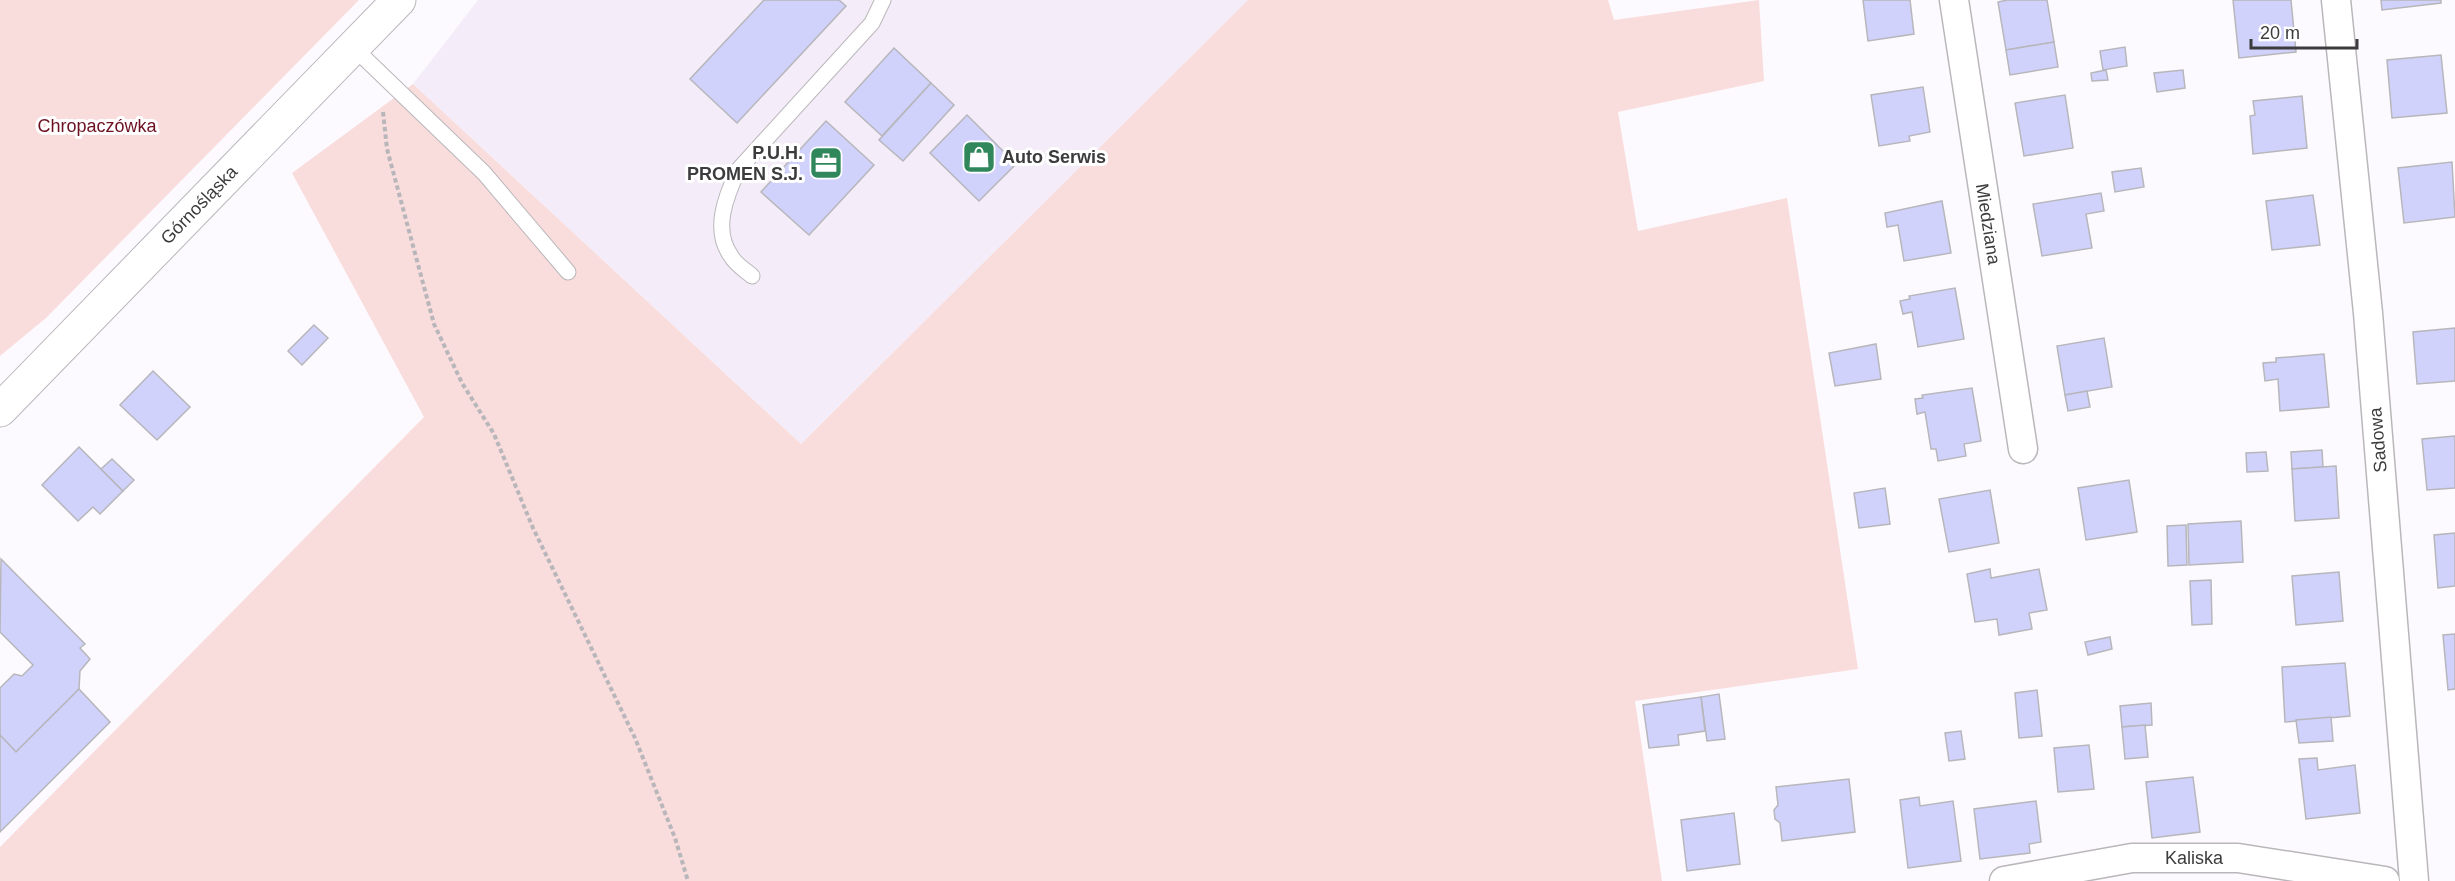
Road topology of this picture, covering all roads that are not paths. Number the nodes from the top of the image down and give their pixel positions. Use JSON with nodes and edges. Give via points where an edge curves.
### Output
{"nodes":[{"id":1,"x":399,"y":0,"type":"edge"},
{"id":2,"x":883,"y":0,"type":"edge"},
{"id":3,"x":1954,"y":0,"type":"edge"},
{"id":4,"x":2336,"y":0,"type":"edge"},
{"id":5,"x":353,"y":47,"type":"junction"},
{"id":6,"x":568,"y":272,"type":"dead end"},
{"id":7,"x":752,"y":276,"type":"dead end"},
{"id":8,"x":0,"y":410,"type":"edge"},
{"id":9,"x":2023,"y":449,"type":"dead end"},
{"id":10,"x":2004,"y":881,"type":"edge"},
{"id":11,"x":2385,"y":881,"type":"edge"},
{"id":12,"x":2414,"y":881,"type":"edge"}],
"edges":[{"from":1,"to":5,"type":"street","name":"Górnośląska"},
{"from":2,"to":7,"type":"lane","via":[[872,23],[738,170],[728,190],[722,230],[730,256]]},
{"from":3,"to":9,"type":"street","name":"Miedziana"},
{"from":4,"to":12,"type":"street","name":"Sadowa","via":[[2368,313]]},
{"from":5,"to":6,"type":"lane","via":[[484,173]]},
{"from":5,"to":8,"type":"street","name":"Górnośląska"},
{"from":10,"to":11,"type":"street","name":"Kaliska","via":[[2132,858],[2238,858]]}]}
